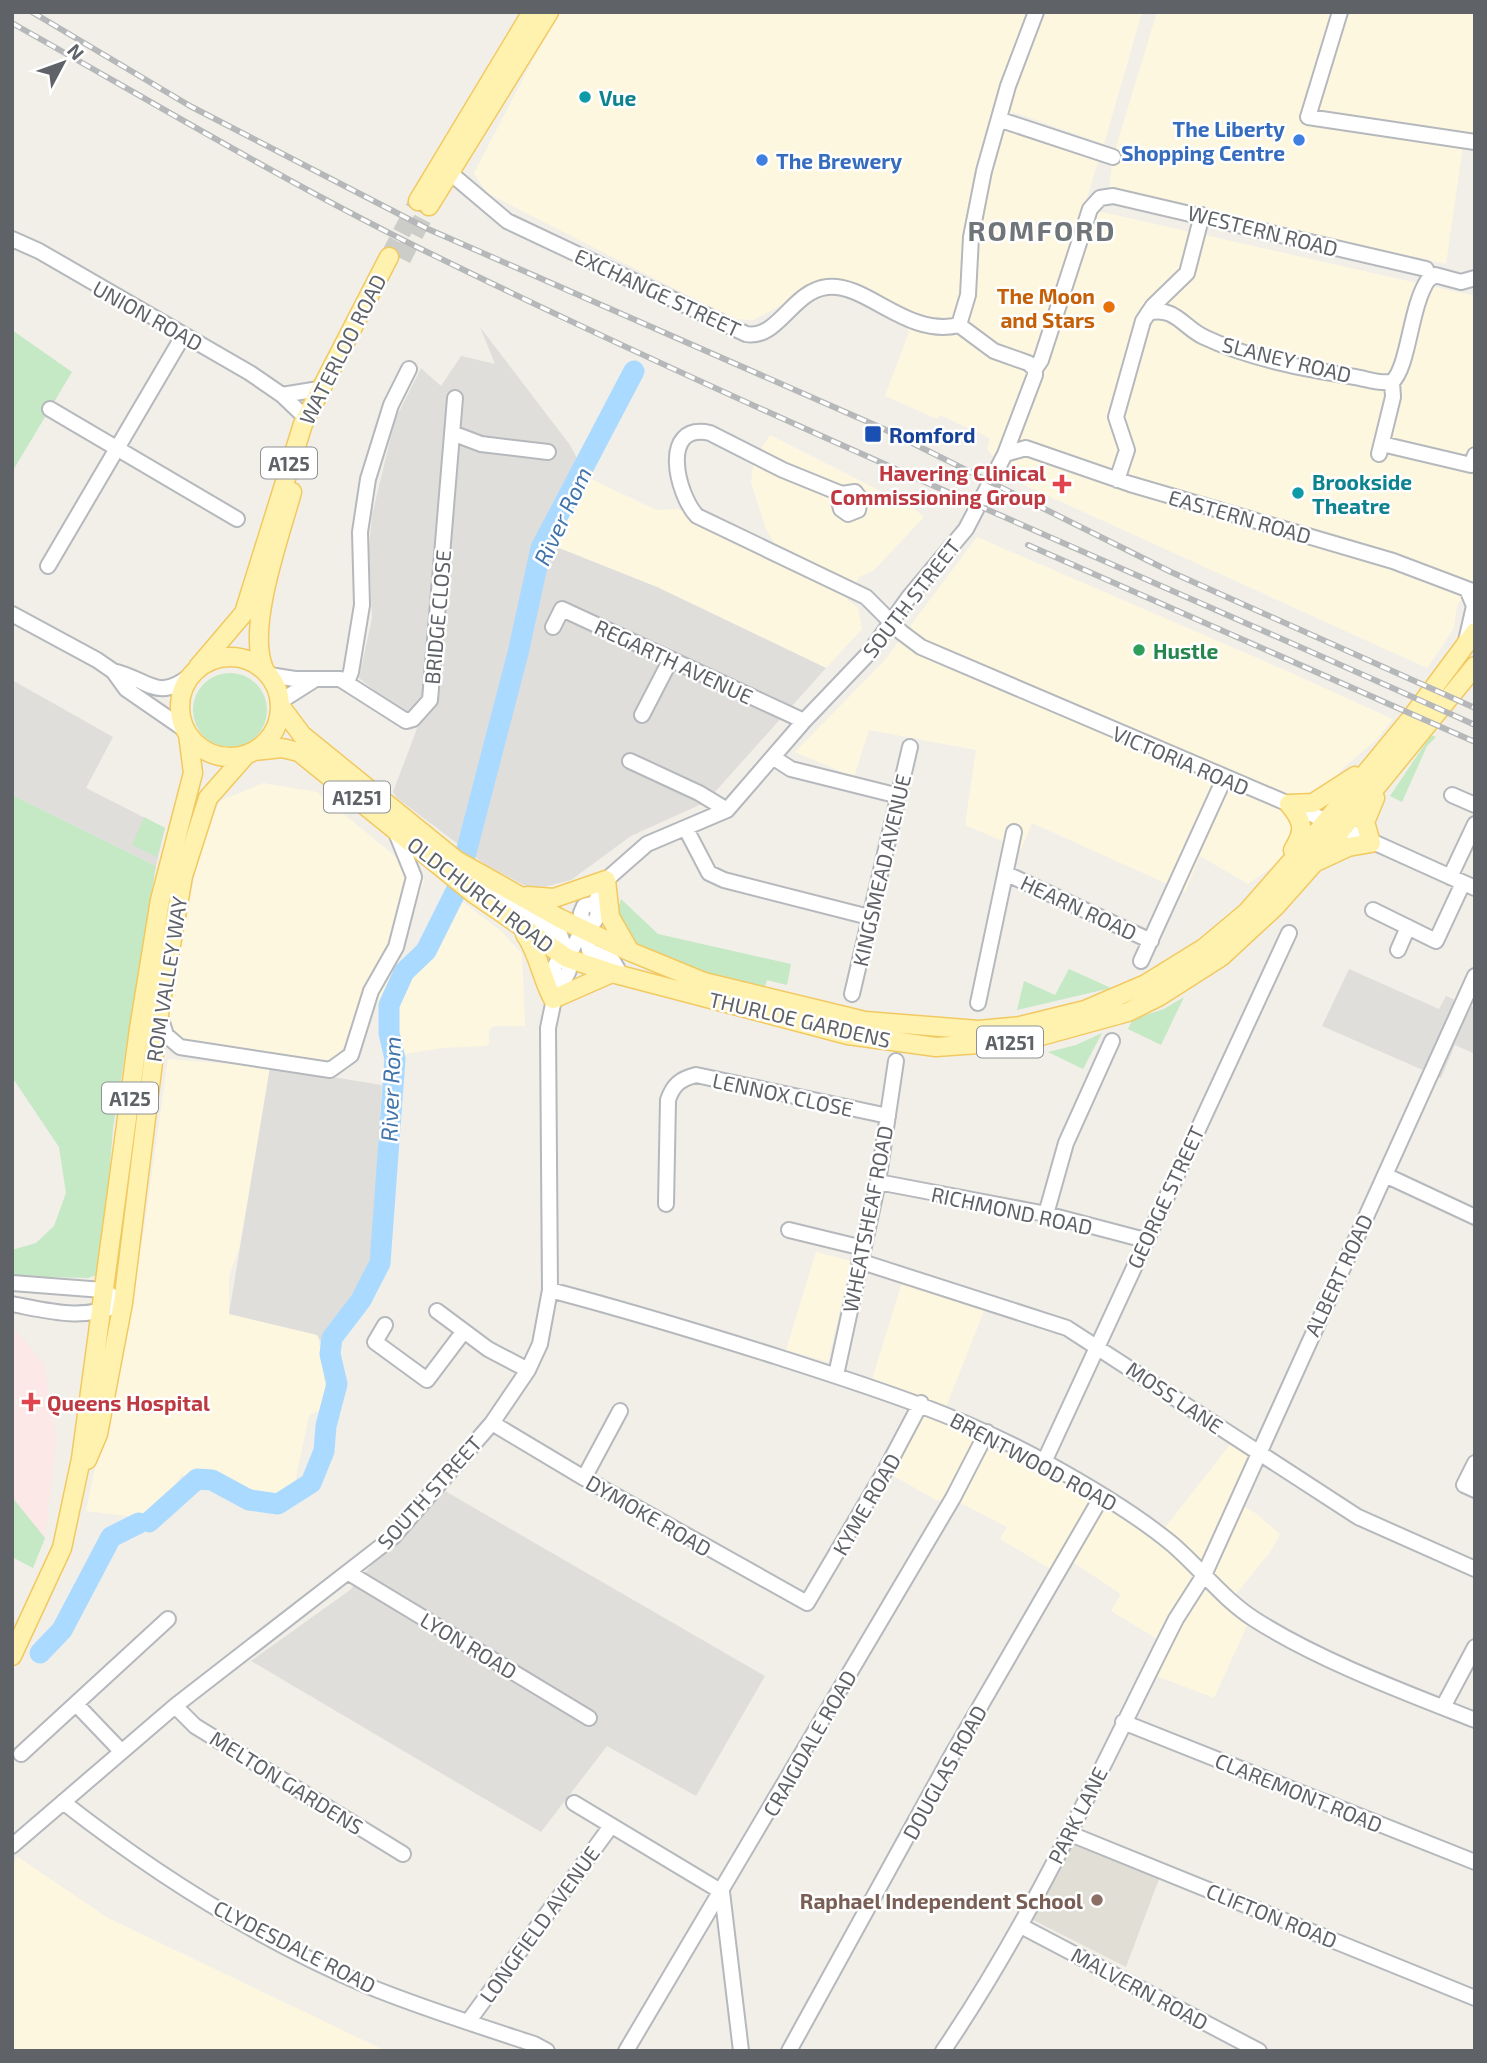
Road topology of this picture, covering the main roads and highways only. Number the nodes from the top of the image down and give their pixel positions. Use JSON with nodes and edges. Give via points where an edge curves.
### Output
{"nodes":[{"id":1,"x":532,"y":12,"type":"edge"},
{"id":2,"x":549,"y":12,"type":"edge"},
{"id":3,"x":444,"y":168,"type":"junction"},
{"id":4,"x":424,"y":203,"type":"tunnel mouth"},
{"id":5,"x":1470,"y":639,"type":"edge"},
{"id":6,"x":1475,"y":666,"type":"edge"},
{"id":7,"x":195,"y":671,"type":"junction"},
{"id":8,"x":267,"y":672,"type":"junction"},
{"id":9,"x":281,"y":704,"type":"junction"},
{"id":10,"x":186,"y":731,"type":"junction"},
{"id":11,"x":1402,"y":752,"type":"junction"},
{"id":12,"x":250,"y":754,"type":"junction"},
{"id":13,"x":1382,"y":754,"type":"junction"},
{"id":14,"x":1333,"y":825,"type":"junction"},
{"id":15,"x":1315,"y":862,"type":"junction"},
{"id":16,"x":451,"y":867,"type":"junction"},
{"id":17,"x":1276,"y":877,"type":"junction"},
{"id":18,"x":520,"y":896,"type":"junction"},
{"id":19,"x":583,"y":929,"type":"joint"},
{"id":20,"x":522,"y":930,"type":"junction"},
{"id":21,"x":631,"y":952,"type":"junction"},
{"id":22,"x":568,"y":958,"type":"joint"},
{"id":23,"x":616,"y":974,"type":"junction"},
{"id":24,"x":73,"y":1497,"type":"junction"},
{"id":25,"x":12,"y":1656,"type":"edge"}],
"edges":[{"from":1,"to":3,"type":"main road"},
{"from":2,"to":3,"type":"main road"},
{"from":3,"to":4,"type":"main road"},
{"from":5,"to":13,"type":"main road","number":"A1251"},
{"from":6,"to":11,"type":"main road","number":"A1251"},
{"from":7,"to":8,"type":"main road","via":[[220,657],[237,656]]},
{"from":7,"to":8,"type":"main road","name":"WATERLOO ROAD","number":"A125","via":[[244,613],[306,418],[395,259],[334,381],[302,458],[257,627],[259,657]]},
{"from":7,"to":10,"type":"main road","via":[[179,698],[179,716]]},
{"from":8,"to":9,"type":"main road"},
{"from":9,"to":12,"type":"main road","via":[[270,739]]},
{"from":9,"to":16,"type":"main road","name":"OLDCHURCH ROAD","number":"A1251","via":[[302,735]]},
{"from":10,"to":12,"type":"main road","via":[[205,750],[222,756]]},
{"from":10,"to":24,"type":"main road","name":"ROM VALLEY WAY","number":"A125","via":[[193,773],[160,900]]},
{"from":11,"to":14,"type":"main road","number":"A1251"},
{"from":11,"to":15,"type":"main road","number":"A1251","via":[[1366,815],[1366,835],[1371,843],[1348,847]]},
{"from":12,"to":16,"type":"main road","name":"OLDCHURCH ROAD","number":"A1251","via":[[282,748],[299,752]]},
{"from":12,"to":24,"type":"main road","name":"ROM VALLEY WAY","number":"A125","via":[[208,798],[192,840],[170,937],[123,1303],[98,1434]]},
{"from":13,"to":14,"type":"main road","number":"A1251"},
{"from":13,"to":17,"type":"main road","number":"A1251","via":[[1323,798],[1307,805],[1289,804],[1300,817],[1302,836]]},
{"from":14,"to":15,"type":"main road","name":"THURLOE GARDENS","number":"A1251"},
{"from":14,"to":17,"type":"main road","name":"THURLOE GARDENS","number":"A1251"},
{"from":15,"to":23,"type":"main road","name":"THURLOE GARDENS","number":"A1251","via":[[1221,957],[1160,996],[1128,1012],[1023,1041],[936,1047],[848,1035]]},
{"from":16,"to":18,"type":"main road","name":"OLDCHURCH ROAD","number":"A1251","via":[[472,870]]},
{"from":16,"to":20,"type":"main road","name":"OLDCHURCH ROAD","number":"A1251","via":[[466,888]]},
{"from":17,"to":21,"type":"main road","name":"THURLOE GARDENS","number":"A1251","via":[[1247,912],[1204,948],[1146,984],[1085,1010],[1020,1026],[940,1029],[865,1021],[704,982]]},
{"from":18,"to":19,"type":"main road","name":"OLDCHURCH ROAD","number":"A1251"},
{"from":18,"to":21,"type":"main road","number":"A1251","via":[[554,898],[606,880],[610,917]]},
{"from":19,"to":21,"type":"main road","name":"THURLOE GARDENS","number":"A1251"},
{"from":20,"to":22,"type":"main road","name":"OLDCHURCH ROAD","number":"A1251"},
{"from":20,"to":23,"type":"main road","number":"A1251","via":[[539,957],[541,976],[555,992]]},
{"from":22,"to":23,"type":"main road","name":"THURLOE GARDENS","number":"A1251"},
{"from":24,"to":25,"type":"main road","name":"ROM VALLEY WAY","number":"A125","via":[[62,1548]]}]}
